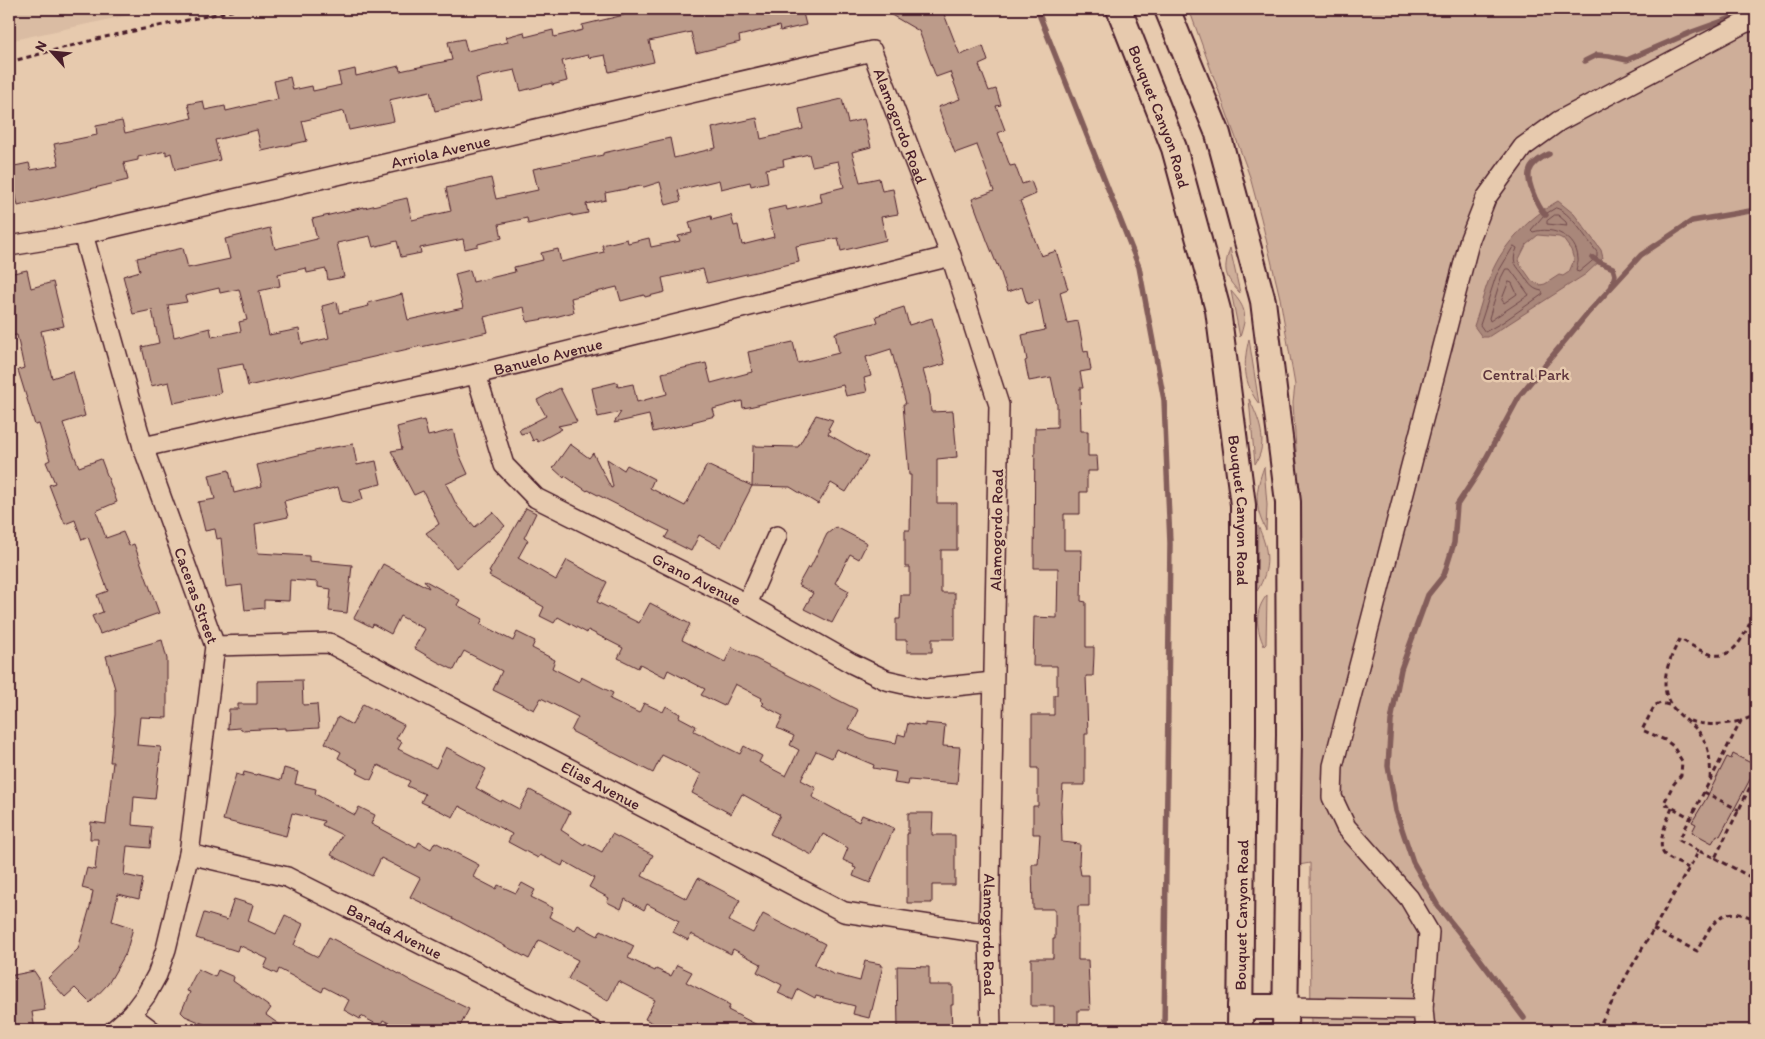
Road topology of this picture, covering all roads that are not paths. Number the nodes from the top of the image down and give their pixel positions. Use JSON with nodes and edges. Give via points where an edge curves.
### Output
{"nodes":[{"id":1,"x":1119,"y":9,"type":"edge"},
{"id":2,"x":1167,"y":9,"type":"edge"},
{"id":3,"x":1756,"y":20,"type":"edge"},
{"id":4,"x":872,"y":51,"type":"joint"},
{"id":5,"x":83,"y":234,"type":"junction"},
{"id":6,"x":9,"y":246,"type":"edge"},
{"id":7,"x":950,"y":256,"type":"junction"},
{"id":8,"x":476,"y":374,"type":"junction"},
{"id":9,"x":143,"y":447,"type":"junction"},
{"id":10,"x":777,"y":536,"type":"dead end"},
{"id":11,"x":747,"y":604,"type":"junction"},
{"id":12,"x":215,"y":646,"type":"junction"},
{"id":13,"x":993,"y":682,"type":"junction"},
{"id":14,"x":189,"y":854,"type":"junction"},
{"id":15,"x":989,"y":934,"type":"junction"},
{"id":16,"x":1240,"y":1007,"type":"junction"},
{"id":17,"x":1423,"y":1009,"type":"junction"},
{"id":18,"x":130,"y":1016,"type":"junction"},
{"id":19,"x":1285,"y":1019,"type":"edge"},
{"id":20,"x":114,"y":1030,"type":"edge"},
{"id":21,"x":151,"y":1030,"type":"edge"},
{"id":22,"x":592,"y":1030,"type":"edge"},
{"id":23,"x":991,"y":1030,"type":"edge"},
{"id":24,"x":1240,"y":1030,"type":"edge"},
{"id":25,"x":1425,"y":1030,"type":"edge"}],
"edges":[{"from":1,"to":16,"type":"main road","name":"Bouquet Canyon Road","via":[[1174,148],[1218,310],[1242,495]]},
{"from":2,"to":19,"type":"main road","via":[[1218,134],[1263,301],[1288,502]]},
{"from":3,"to":17,"type":"street","via":[[1744,22],[1559,121],[1523,147],[1486,198],[1470,239],[1333,766],[1332,797],[1346,827],[1410,898],[1429,932]]},
{"from":4,"to":5,"type":"street","name":"Arriola Avenue"},
{"from":4,"to":7,"type":"street","name":"Alamogordo Road"},
{"from":5,"to":6,"type":"street","name":"Arriola Avenue"},
{"from":5,"to":9,"type":"street","name":"Caceras Street"},
{"from":7,"to":8,"type":"street","name":"Banuelo Avenue"},
{"from":7,"to":13,"type":"street","name":"Alamogordo Road","via":[[999,405]]},
{"from":8,"to":9,"type":"street","name":"Banuelo Avenue"},
{"from":8,"to":11,"type":"street","name":"Grano Avenue","via":[[504,465],[536,498]]},
{"from":9,"to":12,"type":"street","name":"Caceras Street"},
{"from":10,"to":11,"type":"street"},
{"from":11,"to":13,"type":"street","name":"Grano Avenue","via":[[886,680],[926,689]]},
{"from":12,"to":14,"type":"street","name":"Caceras Street"},
{"from":12,"to":15,"type":"street","name":"Elias Avenue","via":[[330,642],[844,912]]},
{"from":13,"to":15,"type":"street","name":"Alamogordo Road"},
{"from":14,"to":18,"type":"street","name":"Caceras Street","via":[[157,975]]},
{"from":14,"to":22,"type":"street","name":"Barada Avenue","via":[[287,878]]},
{"from":15,"to":23,"type":"street","name":"Alamogordo Road"},
{"from":16,"to":19,"type":"main road"},
{"from":16,"to":24,"type":"main road","name":"Bouquet Canyon Road"},
{"from":17,"to":19,"type":"street"},
{"from":17,"to":25,"type":"street"},
{"from":18,"to":20,"type":"street","name":"Caceras Street"},
{"from":18,"to":21,"type":"street"}]}
